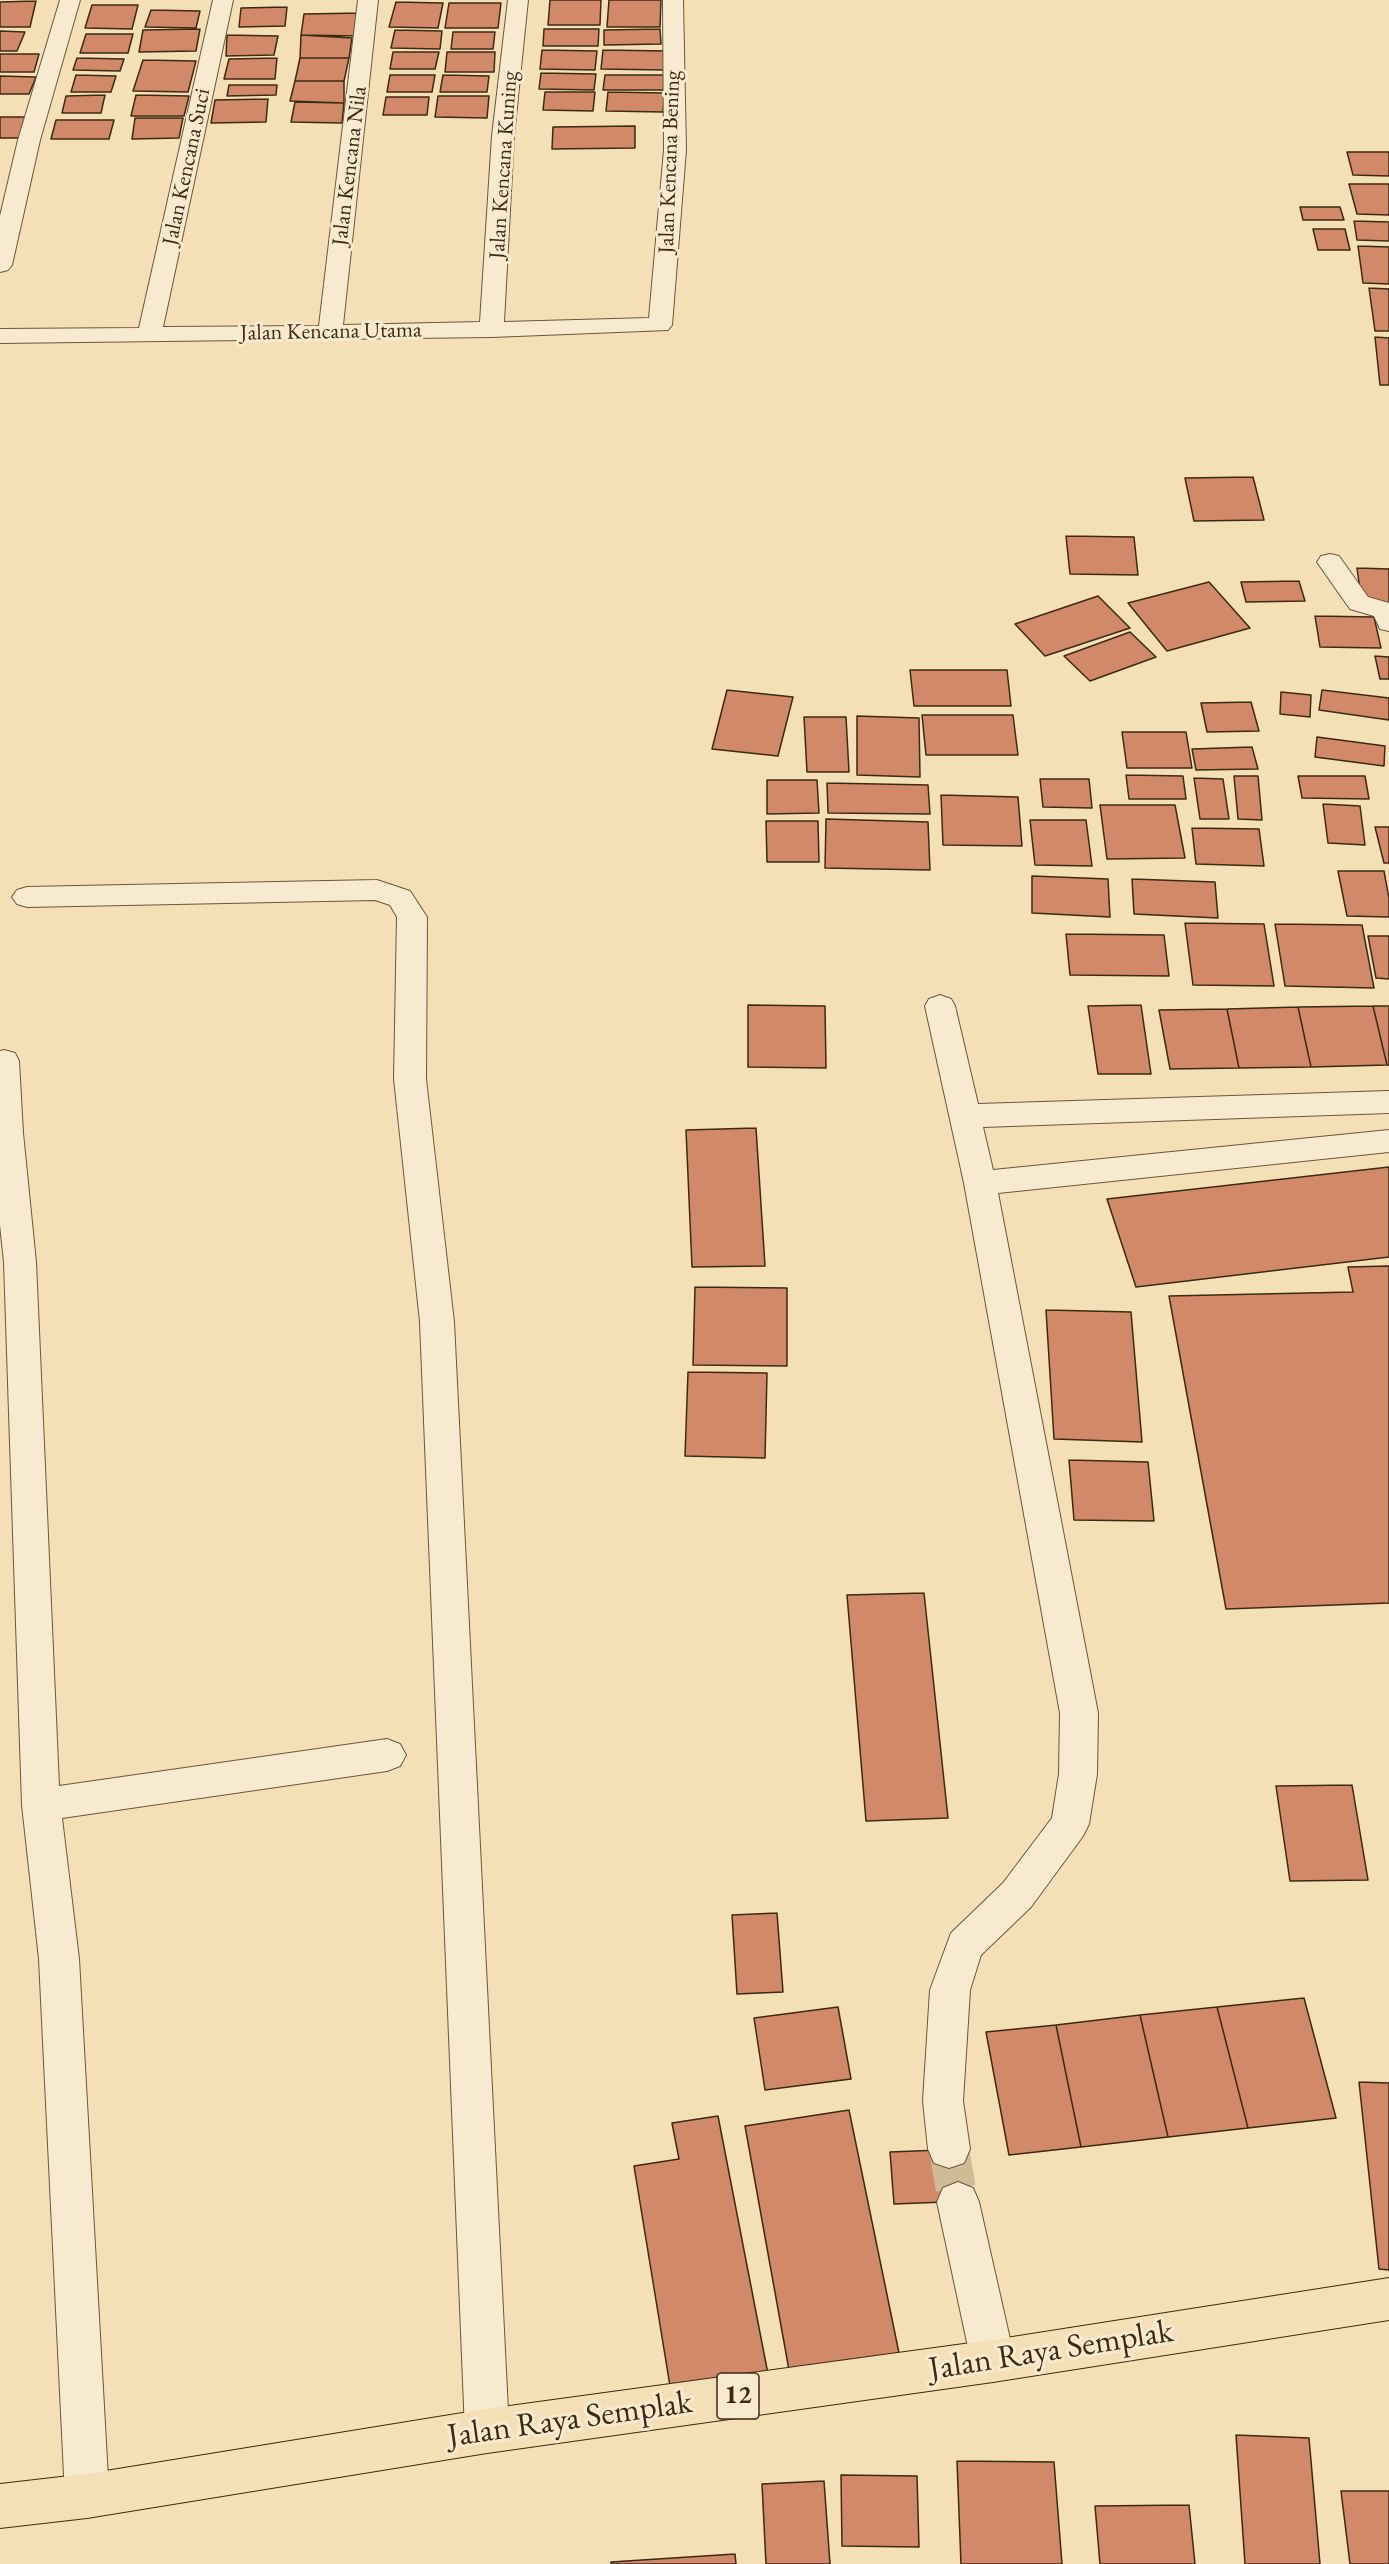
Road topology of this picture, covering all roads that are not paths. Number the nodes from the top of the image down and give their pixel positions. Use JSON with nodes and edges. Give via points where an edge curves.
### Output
{"nodes":[{"id":1,"x":70,"y":0,"type":"edge"},
{"id":2,"x":223,"y":0,"type":"edge"},
{"id":3,"x":368,"y":0,"type":"edge"},
{"id":4,"x":518,"y":0,"type":"edge"},
{"id":5,"x":673,"y":0,"type":"edge"},
{"id":6,"x":0,"y":265,"type":"edge"},
{"id":7,"x":662,"y":323,"type":"joint"},
{"id":8,"x":492,"y":330,"type":"junction"},
{"id":9,"x":330,"y":333,"type":"junction"},
{"id":10,"x":150,"y":334,"type":"junction"},
{"id":11,"x":0,"y":336,"type":"edge"},
{"id":12,"x":1330,"y":561,"type":"dead end"},
{"id":13,"x":1389,"y":622,"type":"edge"},
{"id":14,"x":27,"y":897,"type":"dead end"},
{"id":15,"x":940,"y":1006,"type":"dead end"},
{"id":16,"x":4,"y":1061,"type":"dead end"},
{"id":17,"x":1389,"y":1102,"type":"edge"},
{"id":18,"x":965,"y":1116,"type":"junction"},
{"id":19,"x":1389,"y":1142,"type":"edge"},
{"id":20,"x":980,"y":1183,"type":"junction"},
{"id":21,"x":387,"y":1755,"type":"dead end"},
{"id":22,"x":41,"y":1804,"type":"junction"},
{"id":23,"x":949,"y":2150,"type":"tunnel mouth"},
{"id":24,"x":958,"y":2202,"type":"tunnel mouth"},
{"id":25,"x":1389,"y":2299,"type":"edge"},
{"id":26,"x":993,"y":2361,"type":"junction"},
{"id":27,"x":487,"y":2431,"type":"junction"},
{"id":28,"x":87,"y":2496,"type":"junction"},
{"id":29,"x":0,"y":2506,"type":"edge"}],
"edges":[{"from":1,"to":6,"type":"street","via":[[29,140]]},
{"from":2,"to":10,"type":"street","name":"Jalan Kencana Suci"},
{"from":3,"to":9,"type":"street","name":"Jalan Kencana Nila"},
{"from":4,"to":8,"type":"street","name":"Jalan Kencana Kuning","via":[[503,135]]},
{"from":5,"to":7,"type":"street","name":"Jalan Kencana Bening","via":[[675,150]]},
{"from":7,"to":8,"type":"street","name":"Jalan Kencana Utama"},
{"from":8,"to":9,"type":"street","name":"Jalan Kencana Utama"},
{"from":9,"to":10,"type":"street","name":"Jalan Kencana Utama"},
{"from":10,"to":11,"type":"street","name":"Jalan Kencana Utama"},
{"from":12,"to":13,"type":"street","via":[[1359,603],[1383,610]]},
{"from":14,"to":27,"type":"street","via":[[377,890],[400,898],[412,916],[410,1079],[437,1322]]},
{"from":15,"to":18,"type":"street"},
{"from":16,"to":22,"type":"street","via":[[7,1133],[21,1262]]},
{"from":17,"to":18,"type":"street"},
{"from":18,"to":20,"type":"street"},
{"from":19,"to":20,"type":"street"},
{"from":20,"to":23,"type":"street","via":[[1079,1713],[1078,1774],[1070,1824],[1017,1895],[965,1945],[950,1990],[943,2101]]},
{"from":21,"to":22,"type":"street"},
{"from":22,"to":28,"type":"street","via":[[59,1959]]},
{"from":24,"to":26,"type":"street"},
{"from":25,"to":26,"type":"main road","name":"Jalan Raya Semplak","number":"12"},
{"from":26,"to":27,"type":"main road","name":"Jalan Raya Semplak","number":"12"},
{"from":27,"to":28,"type":"main road","name":"Jalan Raya Semplak","number":"12"},
{"from":28,"to":29,"type":"main road","name":"Jalan Raya Semplak","number":"12"}]}
